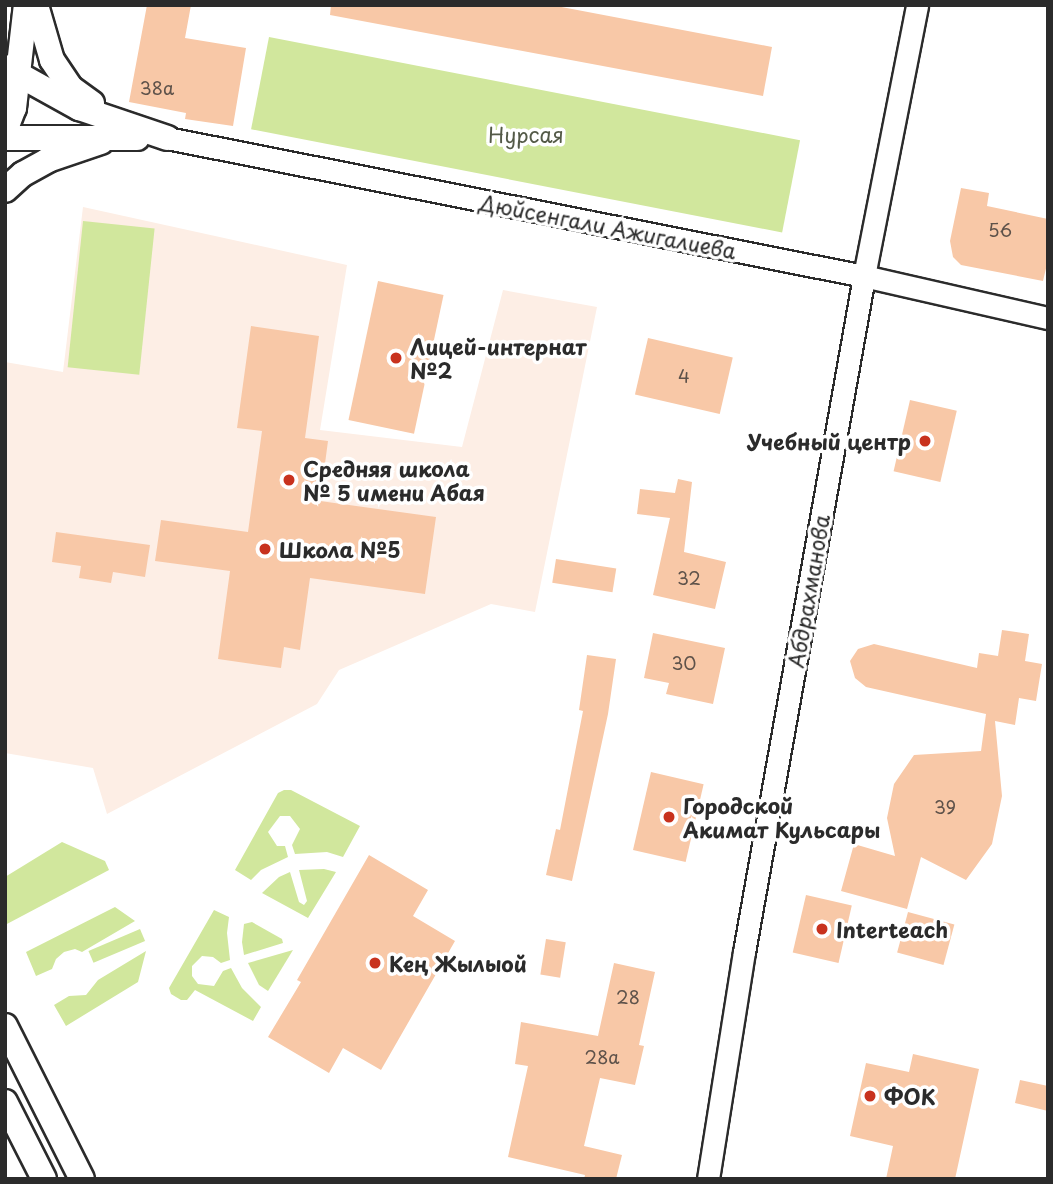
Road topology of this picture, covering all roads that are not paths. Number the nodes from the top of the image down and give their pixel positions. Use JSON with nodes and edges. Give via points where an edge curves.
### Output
{"nodes":[{"id":1,"x":26,"y":5,"type":"edge"},
{"id":2,"x":36,"y":5,"type":"edge"},
{"id":3,"x":917,"y":5,"type":"edge"},
{"id":4,"x":11,"y":71,"type":"edge"},
{"id":5,"x":5,"y":131,"type":"edge"},
{"id":6,"x":118,"y":131,"type":"junction"},
{"id":7,"x":5,"y":138,"type":"edge"},
{"id":8,"x":167,"y":138,"type":"joint"},
{"id":9,"x":5,"y":190,"type":"edge"},
{"id":10,"x":864,"y":276,"type":"junction"},
{"id":11,"x":1048,"y":318,"type":"edge"},
{"id":12,"x":5,"y":1026,"type":"edge"},
{"id":13,"x":5,"y":1102,"type":"edge"},
{"id":14,"x":44,"y":1179,"type":"edge"},
{"id":15,"x":82,"y":1179,"type":"edge"},
{"id":16,"x":708,"y":1179,"type":"edge"}],
"edges":[{"from":1,"to":4,"type":"street"},
{"from":2,"to":6,"type":"street","via":[[52,60],[71,88]]},
{"from":3,"to":10,"type":"street","name":"Абдрахманова"},
{"from":4,"to":5,"type":"street","via":[[14,108]]},
{"from":4,"to":6,"type":"street","name":"Дюйсенгали Ажигалиева"},
{"from":6,"to":7,"type":"street","name":"Дюйсенгали Ажигалиева"},
{"from":6,"to":8,"type":"street","name":"Дюйсенгали Ажигалиева"},
{"from":6,"to":9,"type":"street","via":[[48,160]]},
{"from":8,"to":10,"type":"street","name":"Дюйсенгали Ажигалиева"},
{"from":10,"to":11,"type":"street","name":"Дюйсенгали Ажигалиева"},
{"from":10,"to":16,"type":"street","name":"Абдрахманова"},
{"from":12,"to":15,"type":"street"},
{"from":13,"to":14,"type":"street"}]}
